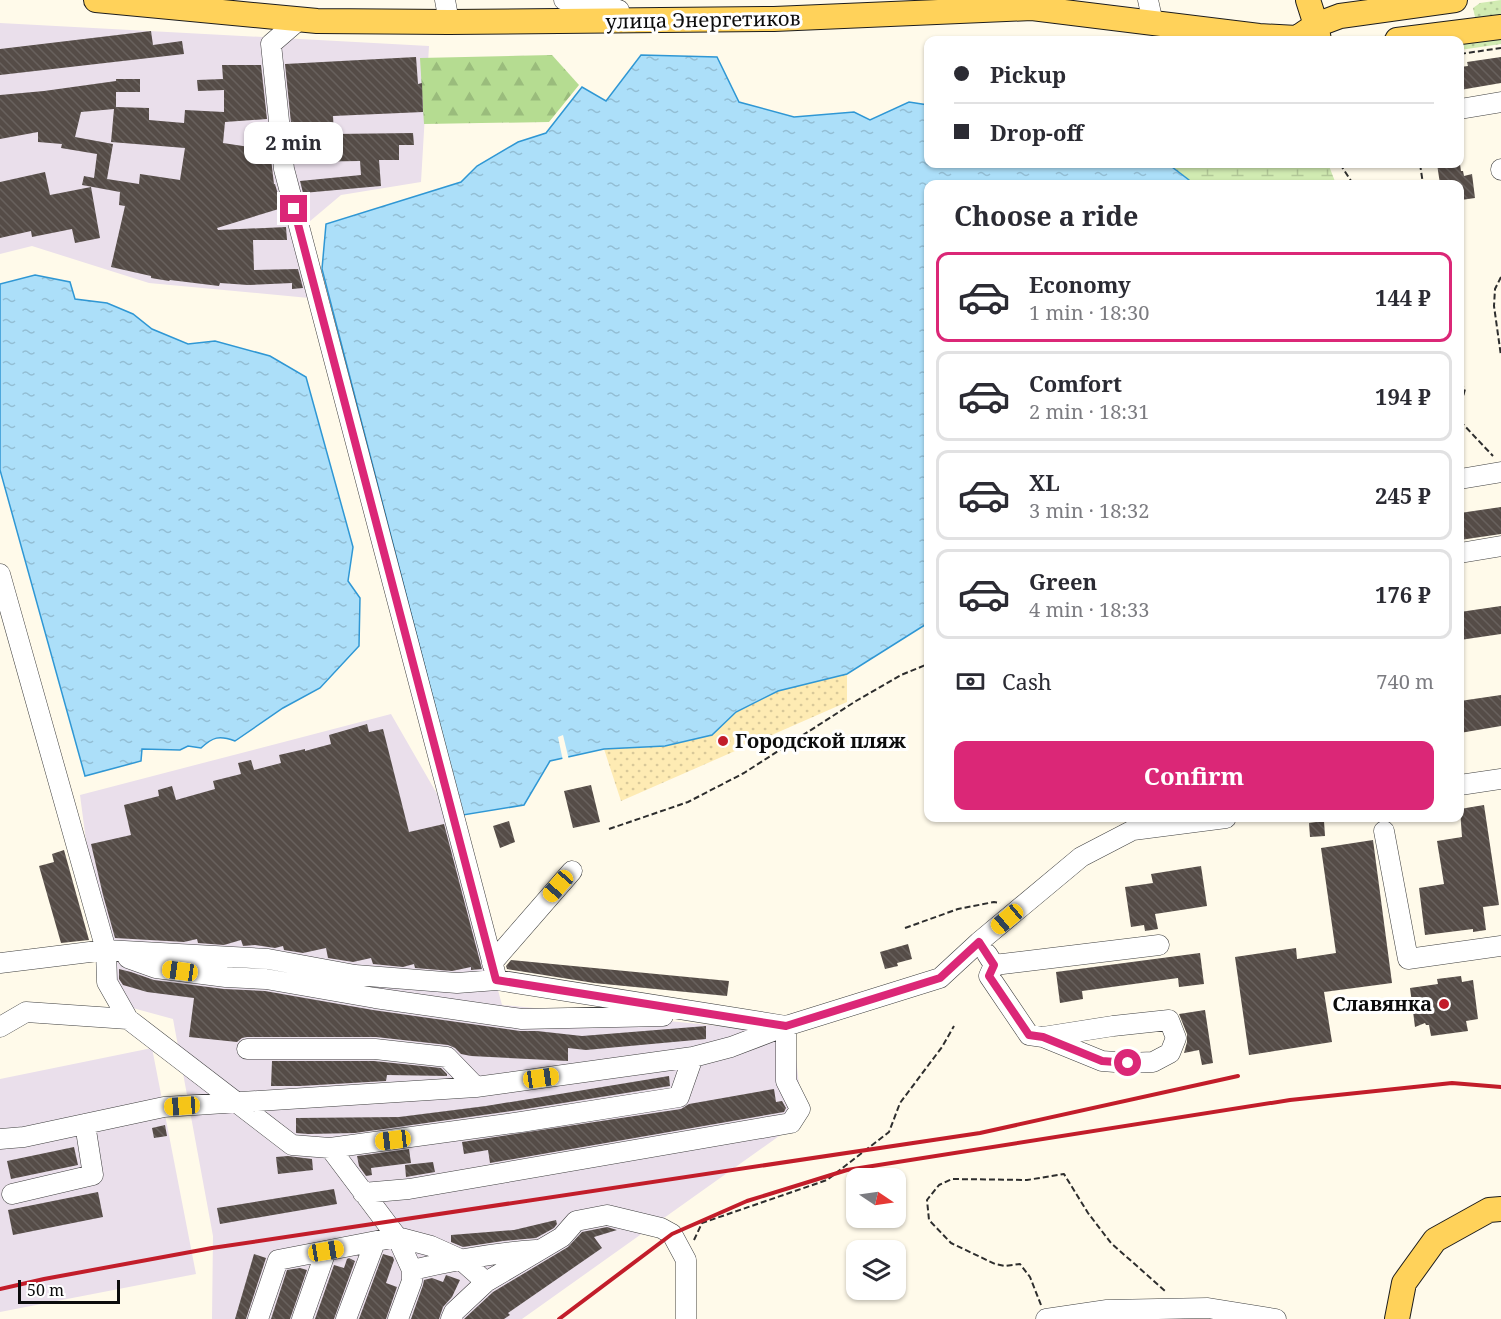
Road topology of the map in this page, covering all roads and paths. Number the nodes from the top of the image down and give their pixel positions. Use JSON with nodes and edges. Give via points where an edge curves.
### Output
{"nodes":[{"id":1,"x":96,"y":0,"type":"edge"},
{"id":2,"x":1308,"y":0,"type":"edge"},
{"id":3,"x":1450,"y":0,"type":"edge"},
{"id":4,"x":571,"y":1,"type":"edge"},
{"id":5,"x":619,"y":10,"type":"edge"},
{"id":6,"x":447,"y":11,"type":"edge"},
{"id":7,"x":1151,"y":11,"type":"edge"},
{"id":8,"x":312,"y":15,"type":"junction"},
{"id":9,"x":1501,"y":27,"type":"edge"},
{"id":10,"x":1310,"y":36,"type":"edge"},
{"id":11,"x":1455,"y":36,"type":"edge"},
{"id":12,"x":1464,"y":41,"type":"edge"},
{"id":13,"x":1464,"y":45,"type":"edge"},
{"id":14,"x":1501,"y":48,"type":"edge"},
{"id":15,"x":1501,"y":102,"type":"edge"},
{"id":16,"x":1464,"y":108,"type":"edge"},
{"id":17,"x":1501,"y":277,"type":"edge"},
{"id":18,"x":1501,"y":356,"type":"edge"},
{"id":19,"x":1464,"y":425,"type":"edge"},
{"id":20,"x":1500,"y":472,"type":"edge"},
{"id":21,"x":1464,"y":478,"type":"edge"},
{"id":22,"x":1501,"y":546,"type":"edge"},
{"id":23,"x":1464,"y":552,"type":"edge"},
{"id":24,"x":0,"y":574,"type":"edge"},
{"id":25,"x":924,"y":666,"type":"edge"},
{"id":26,"x":1501,"y":779,"type":"edge"},
{"id":27,"x":1464,"y":784,"type":"edge"},
{"id":28,"x":1195,"y":822,"type":"edge"},
{"id":29,"x":609,"y":829,"type":"dead end"},
{"id":30,"x":1384,"y":831,"type":"dead end"},
{"id":31,"x":572,"y":871,"type":"dead end"},
{"id":32,"x":1020,"y":907,"type":"junction"},
{"id":33,"x":904,"y":928,"type":"dead end"},
{"id":34,"x":979,"y":942,"type":"junction"},
{"id":35,"x":1159,"y":945,"type":"dead end"},
{"id":36,"x":1501,"y":946,"type":"edge"},
{"id":37,"x":106,"y":950,"type":"junction"},
{"id":38,"x":0,"y":963,"type":"edge"},
{"id":39,"x":994,"y":965,"type":"junction"},
{"id":40,"x":494,"y":972,"type":"junction"},
{"id":41,"x":691,"y":1011,"type":"junction"},
{"id":42,"x":128,"y":1019,"type":"junction"},
{"id":43,"x":786,"y":1026,"type":"junction"},
{"id":44,"x":954,"y":1026,"type":"dead end"},
{"id":45,"x":0,"y":1027,"type":"edge"},
{"id":46,"x":1043,"y":1037,"type":"junction"},
{"id":47,"x":247,"y":1049,"type":"dead end"},
{"id":48,"x":693,"y":1057,"type":"junction"},
{"id":49,"x":476,"y":1087,"type":"junction"},
{"id":50,"x":236,"y":1102,"type":"junction"},
{"id":51,"x":86,"y":1124,"type":"junction"},
{"id":52,"x":0,"y":1139,"type":"edge"},
{"id":53,"x":330,"y":1148,"type":"junction"},
{"id":54,"x":409,"y":1188,"type":"junction"},
{"id":55,"x":363,"y":1193,"type":"junction"},
{"id":56,"x":12,"y":1194,"type":"dead end"},
{"id":57,"x":1501,"y":1209,"type":"edge"},
{"id":58,"x":383,"y":1219,"type":"junction"},
{"id":59,"x":397,"y":1238,"type":"junction"},
{"id":60,"x":375,"y":1242,"type":"junction"},
{"id":61,"x":541,"y":1249,"type":"junction"},
{"id":62,"x":326,"y":1251,"type":"junction"},
{"id":63,"x":682,"y":1252,"type":"junction"},
{"id":64,"x":460,"y":1259,"type":"junction"},
{"id":65,"x":412,"y":1270,"type":"junction"},
{"id":66,"x":486,"y":1282,"type":"junction"},
{"id":67,"x":1185,"y":1309,"type":"junction"},
{"id":68,"x":1045,"y":1315,"type":"edge"},
{"id":69,"x":258,"y":1319,"type":"edge"},
{"id":70,"x":302,"y":1319,"type":"edge"},
{"id":71,"x":346,"y":1319,"type":"edge"},
{"id":72,"x":398,"y":1319,"type":"edge"},
{"id":73,"x":451,"y":1319,"type":"edge"},
{"id":74,"x":686,"y":1319,"type":"edge"},
{"id":75,"x":1276,"y":1319,"type":"edge"},
{"id":76,"x":1397,"y":1319,"type":"edge"}],
"edges":[{"from":1,"to":8,"type":"main road","name":"улица Энергетиков"},
{"from":2,"to":10,"type":"main road"},
{"from":3,"to":10,"type":"main road","via":[[1340,16]]},
{"from":3,"to":11,"type":"main road"},
{"from":4,"to":5,"type":"street"},
{"from":5,"to":6,"type":"main road","name":"улица Энергетиков"},
{"from":5,"to":7,"type":"main road","name":"улица Энергетиков","via":[[774,20],[1032,8]]},
{"from":6,"to":8,"type":"main road","name":"улица Энергетиков"},
{"from":7,"to":10,"type":"main road","name":"улица Энергетиков","via":[[1259,36]]},
{"from":8,"to":40,"type":"street","via":[[271,44],[284,169]]},
{"from":9,"to":12,"type":"main road"},
{"from":13,"to":14,"type":"path"},
{"from":15,"to":16,"type":"street"},
{"from":17,"to":18,"type":"path","via":[[1495,289],[1494,306]]},
{"from":19,"to":20,"type":"path","via":[[1497,460]]},
{"from":20,"to":21,"type":"street"},
{"from":22,"to":23,"type":"street"},
{"from":24,"to":37,"type":"street"},
{"from":25,"to":29,"type":"path","via":[[856,701],[744,774],[688,802]]},
{"from":26,"to":27,"type":"street"},
{"from":28,"to":32,"type":"street","via":[[1133,830],[1081,857]]},
{"from":30,"to":36,"type":"street","via":[[1408,959]]},
{"from":31,"to":40,"type":"street"},
{"from":32,"to":33,"type":"path","via":[[994,902],[958,909]]},
{"from":32,"to":34,"type":"street"},
{"from":34,"to":39,"type":"street"},
{"from":34,"to":43,"type":"street","via":[[940,978]]},
{"from":35,"to":39,"type":"street"},
{"from":37,"to":38,"type":"street"},
{"from":37,"to":40,"type":"street","via":[[268,959],[355,975],[445,983]]},
{"from":37,"to":41,"type":"street","via":[[156,968],[266,979],[522,1019],[662,1016]]},
{"from":37,"to":42,"type":"street","via":[[107,981]]},
{"from":39,"to":46,"type":"street","via":[[989,976],[1029,1035]]},
{"from":40,"to":41,"type":"street"},
{"from":41,"to":43,"type":"street"},
{"from":42,"to":45,"type":"street","via":[[26,1012]]},
{"from":42,"to":50,"type":"street"},
{"from":43,"to":48,"type":"street"},
{"from":43,"to":54,"type":"street","via":[[786,1082],[800,1109],[791,1123]]},
{"from":44,"to":63,"type":"path","via":[[900,1102],[889,1132],[827,1180],[702,1223]]},
{"from":46,"to":46,"type":"street","via":[[1169,1020],[1176,1038],[1170,1053],[1153,1062],[1128,1063],[1102,1061]]},
{"from":47,"to":49,"type":"street","via":[[375,1050],[447,1057]]},
{"from":48,"to":49,"type":"street"},
{"from":48,"to":53,"type":"street","via":[[679,1097]]},
{"from":49,"to":50,"type":"street"},
{"from":50,"to":51,"type":"street","via":[[164,1107]]},
{"from":50,"to":53,"type":"street","via":[[292,1145]]},
{"from":51,"to":52,"type":"street"},
{"from":51,"to":56,"type":"street","via":[[93,1175]]},
{"from":53,"to":55,"type":"street"},
{"from":54,"to":55,"type":"street"},
{"from":54,"to":58,"type":"street"},
{"from":55,"to":58,"type":"street"},
{"from":57,"to":76,"type":"main road","via":[[1489,1210],[1435,1240],[1404,1282]]},
{"from":58,"to":59,"type":"street"},
{"from":59,"to":60,"type":"street"},
{"from":59,"to":64,"type":"street","via":[[431,1246]]},
{"from":59,"to":65,"type":"street"},
{"from":60,"to":62,"type":"street"},
{"from":60,"to":71,"type":"street"},
{"from":61,"to":63,"type":"street","via":[[562,1237],[576,1221],[607,1215],[661,1228],[672,1234]]},
{"from":61,"to":64,"type":"street"},
{"from":61,"to":66,"type":"street"},
{"from":62,"to":69,"type":"street","via":[[278,1260]]},
{"from":62,"to":70,"type":"street"},
{"from":63,"to":74,"type":"street","via":[[686,1260]]},
{"from":64,"to":65,"type":"street"},
{"from":64,"to":66,"type":"street"},
{"from":65,"to":72,"type":"street","via":[[412,1281]]},
{"from":66,"to":73,"type":"street"},
{"from":67,"to":68,"type":"street"},
{"from":67,"to":68,"type":"path","via":[[1110,1243],[1064,1174],[1027,1180],[952,1179],[939,1185],[927,1200],[929,1220],[951,1243],[995,1264],[1020,1264],[1030,1277]]},
{"from":67,"to":75,"type":"street","via":[[1208,1308]]}]}
